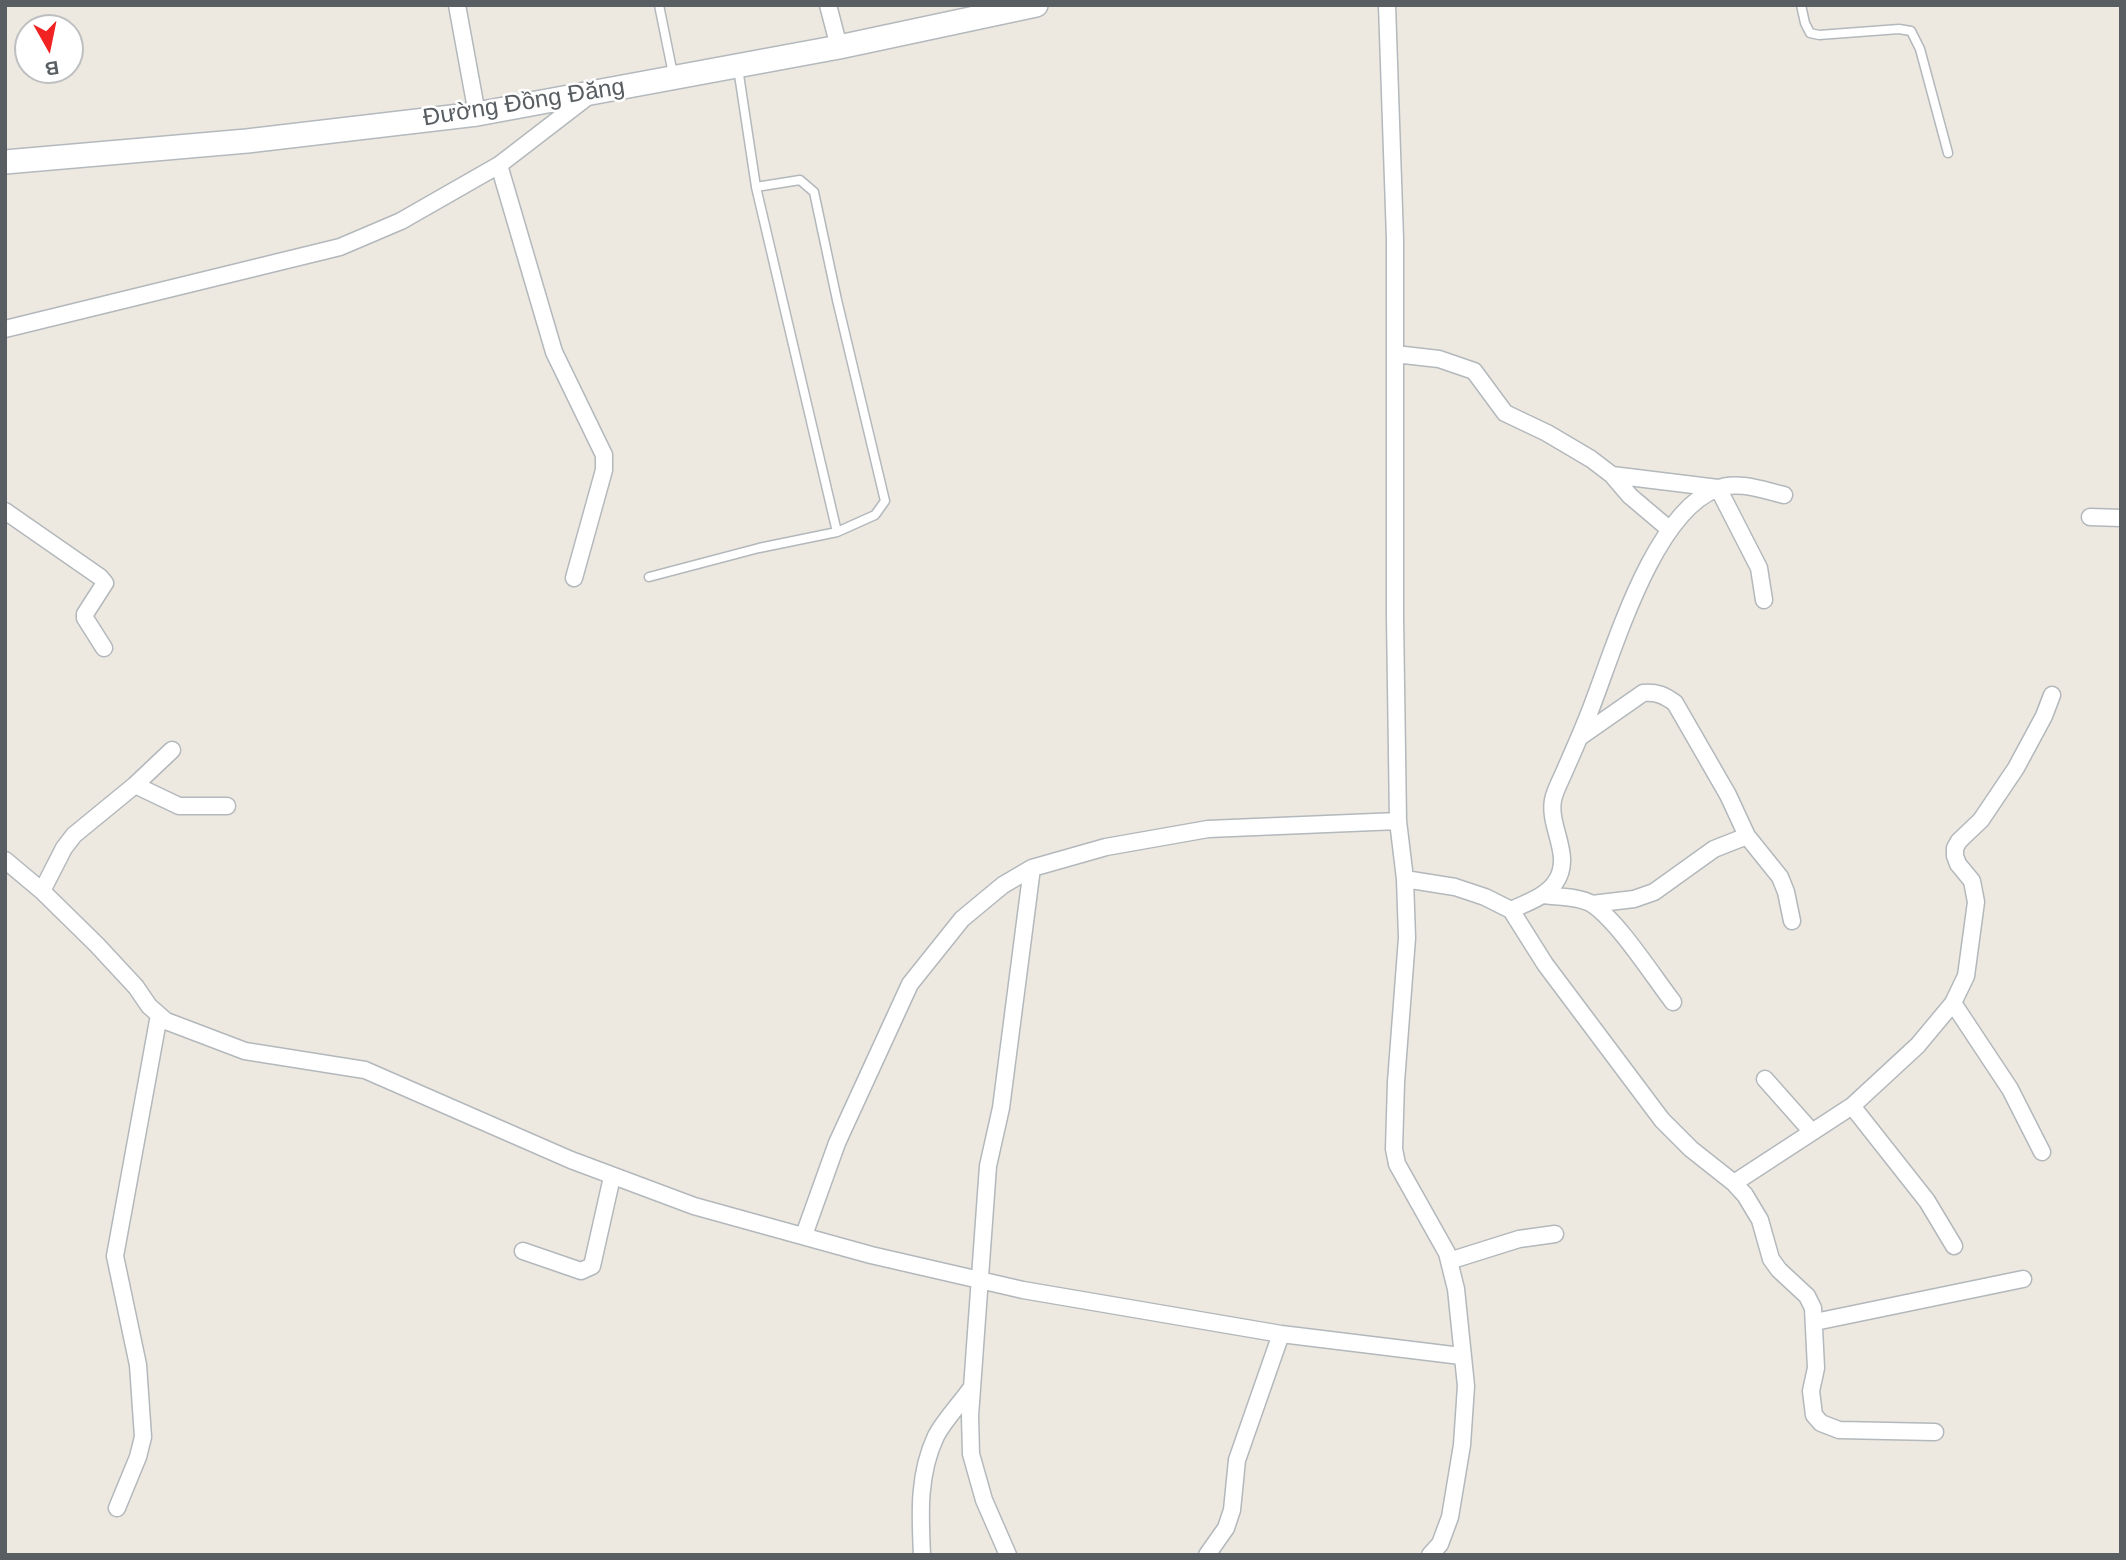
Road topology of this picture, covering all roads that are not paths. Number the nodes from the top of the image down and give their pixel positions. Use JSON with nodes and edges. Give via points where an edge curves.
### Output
{"nodes":[{"id":1,"x":457,"y":5,"type":"edge"},
{"id":2,"x":659,"y":5,"type":"edge"},
{"id":3,"x":828,"y":5,"type":"edge"},
{"id":4,"x":1036,"y":5,"type":"edge"},
{"id":5,"x":1387,"y":5,"type":"edge"},
{"id":6,"x":1801,"y":5,"type":"edge"},
{"id":7,"x":839,"y":47,"type":"junction"},
{"id":8,"x":738,"y":65,"type":"junction"},
{"id":9,"x":674,"y":77,"type":"junction"},
{"id":10,"x":591,"y":94,"type":"junction"},
{"id":11,"x":477,"y":114,"type":"junction"},
{"id":12,"x":1948,"y":153,"type":"dead end"},
{"id":13,"x":5,"y":162,"type":"edge"},
{"id":14,"x":499,"y":165,"type":"junction"},
{"id":15,"x":756,"y":187,"type":"junction"},
{"id":16,"x":5,"y":329,"type":"edge"},
{"id":17,"x":1395,"y":354,"type":"junction"},
{"id":18,"x":1612,"y":475,"type":"junction"},
{"id":19,"x":1718,"y":488,"type":"junction"},
{"id":20,"x":1784,"y":495,"type":"dead end"},
{"id":21,"x":5,"y":511,"type":"edge"},
{"id":22,"x":2090,"y":517,"type":"dead end"},
{"id":23,"x":2121,"y":518,"type":"edge"},
{"id":24,"x":1669,"y":529,"type":"junction"},
{"id":25,"x":837,"y":532,"type":"junction"},
{"id":26,"x":649,"y":577,"type":"dead end"},
{"id":27,"x":574,"y":578,"type":"dead end"},
{"id":28,"x":1764,"y":600,"type":"dead end"},
{"id":29,"x":104,"y":648,"type":"dead end"},
{"id":30,"x":2052,"y":695,"type":"dead end"},
{"id":31,"x":1580,"y":737,"type":"junction"},
{"id":32,"x":172,"y":750,"type":"dead end"},
{"id":33,"x":135,"y":785,"type":"junction"},
{"id":34,"x":227,"y":806,"type":"dead end"},
{"id":35,"x":1398,"y":821,"type":"junction"},
{"id":36,"x":1747,"y":836,"type":"junction"},
{"id":37,"x":5,"y":860,"type":"edge"},
{"id":38,"x":1032,"y":868,"type":"junction"},
{"id":39,"x":1405,"y":879,"type":"junction"},
{"id":40,"x":42,"y":891,"type":"junction"},
{"id":41,"x":1543,"y":895,"type":"junction"},
{"id":42,"x":1592,"y":904,"type":"junction"},
{"id":43,"x":1511,"y":910,"type":"junction"},
{"id":44,"x":1791,"y":921,"type":"dead end"},
{"id":45,"x":1673,"y":1002,"type":"dead end"},
{"id":46,"x":1952,"y":1003,"type":"junction"},
{"id":47,"x":159,"y":1015,"type":"junction"},
{"id":48,"x":1765,"y":1079,"type":"dead end"},
{"id":49,"x":1852,"y":1106,"type":"junction"},
{"id":50,"x":1812,"y":1132,"type":"junction"},
{"id":51,"x":2042,"y":1152,"type":"dead end"},
{"id":52,"x":612,"y":1177,"type":"junction"},
{"id":53,"x":1734,"y":1183,"type":"junction"},
{"id":54,"x":1555,"y":1234,"type":"dead end"},
{"id":55,"x":804,"y":1235,"type":"junction"},
{"id":56,"x":1954,"y":1246,"type":"dead end"},
{"id":57,"x":523,"y":1251,"type":"dead end"},
{"id":58,"x":1449,"y":1261,"type":"junction"},
{"id":59,"x":2023,"y":1279,"type":"dead end"},
{"id":60,"x":981,"y":1281,"type":"junction"},
{"id":61,"x":1815,"y":1322,"type":"junction"},
{"id":62,"x":1281,"y":1334,"type":"junction"},
{"id":63,"x":1461,"y":1356,"type":"junction"},
{"id":64,"x":972,"y":1387,"type":"junction"},
{"id":65,"x":1935,"y":1432,"type":"dead end"},
{"id":66,"x":117,"y":1508,"type":"dead end"},
{"id":67,"x":922,"y":1555,"type":"edge"},
{"id":68,"x":1008,"y":1555,"type":"edge"},
{"id":69,"x":1207,"y":1555,"type":"edge"},
{"id":70,"x":1430,"y":1555,"type":"edge"}],
"edges":[{"from":1,"to":11,"type":"street"},
{"from":2,"to":9,"type":"lane"},
{"from":3,"to":7,"type":"street"},
{"from":4,"to":7,"type":"main road","name":"Đường Đồng Đăng"},
{"from":5,"to":17,"type":"street"},
{"from":6,"to":12,"type":"lane","via":[[1810,33],[1911,31]]},
{"from":7,"to":8,"type":"main road","name":"Đường Đồng Đăng"},
{"from":8,"to":9,"type":"main road","name":"Đường Đồng Đăng"},
{"from":8,"to":15,"type":"lane"},
{"from":9,"to":10,"type":"main road","name":"Đường Đồng Đăng"},
{"from":10,"to":11,"type":"main road","name":"Đường Đồng Đăng"},
{"from":10,"to":14,"type":"street"},
{"from":11,"to":13,"type":"main road","name":"Đường Đồng Đăng","via":[[247,141]]},
{"from":14,"to":16,"type":"street","via":[[401,221],[340,247]]},
{"from":14,"to":27,"type":"street","via":[[554,352],[604,455],[604,470]]},
{"from":15,"to":25,"type":"lane"},
{"from":15,"to":25,"type":"lane","via":[[800,180],[814,192],[885,501],[875,515]]},
{"from":17,"to":18,"type":"street","via":[[1439,359],[1474,371],[1505,413],[1547,433]]},
{"from":17,"to":35,"type":"street"},
{"from":18,"to":19,"type":"street"},
{"from":18,"to":24,"type":"street"},
{"from":19,"to":20,"type":"street","via":[[1748,486]]},
{"from":19,"to":24,"type":"street","via":[[1695,501]]},
{"from":19,"to":28,"type":"street","via":[[1759,568]]},
{"from":21,"to":29,"type":"street","via":[[100,577],[104,588],[85,618]]},
{"from":22,"to":23,"type":"street"},
{"from":24,"to":31,"type":"street","via":[[1617,635]]},
{"from":25,"to":26,"type":"lane"},
{"from":30,"to":46,"type":"street","via":[[2017,768],[1955,848],[1958,864],[1972,881],[1976,902],[1966,976]]},
{"from":31,"to":36,"type":"street","via":[[1643,693],[1665,695],[1675,704],[1728,795]]},
{"from":31,"to":41,"type":"street","via":[[1553,797],[1563,854],[1556,882]]},
{"from":32,"to":33,"type":"street"},
{"from":33,"to":34,"type":"street","via":[[179,806]]},
{"from":33,"to":40,"type":"street","via":[[74,835]]},
{"from":35,"to":38,"type":"street","via":[[1208,829],[1106,847]]},
{"from":35,"to":39,"type":"street"},
{"from":36,"to":42,"type":"street","via":[[1714,849],[1654,892]]},
{"from":36,"to":44,"type":"street","via":[[1780,877]]},
{"from":37,"to":40,"type":"street"},
{"from":38,"to":55,"type":"street","via":[[962,919],[910,984],[837,1143]]},
{"from":38,"to":60,"type":"street","via":[[1001,1108],[988,1166]]},
{"from":39,"to":43,"type":"street","via":[[1455,887]]},
{"from":39,"to":58,"type":"street","via":[[1407,938],[1394,1149],[1397,1164]]},
{"from":40,"to":47,"type":"street"},
{"from":41,"to":42,"type":"street"},
{"from":41,"to":43,"type":"street"},
{"from":42,"to":45,"type":"street","via":[[1615,926]]},
{"from":43,"to":53,"type":"street","via":[[1545,964],[1662,1120]]},
{"from":46,"to":49,"type":"street","via":[[1918,1045]]},
{"from":46,"to":51,"type":"street","via":[[2017,1101]]},
{"from":47,"to":52,"type":"street","via":[[245,1051],[365,1070]]},
{"from":47,"to":66,"type":"street","via":[[115,1255],[136,1355],[143,1437]]},
{"from":48,"to":50,"type":"street"},
{"from":49,"to":50,"type":"street"},
{"from":49,"to":56,"type":"street","via":[[1927,1201]]},
{"from":50,"to":53,"type":"street"},
{"from":52,"to":55,"type":"street","via":[[694,1206]]},
{"from":52,"to":57,"type":"street","via":[[588,1269],[581,1271]]},
{"from":53,"to":61,"type":"street","via":[[1760,1220],[1771,1259],[1807,1296]]},
{"from":54,"to":58,"type":"street"},
{"from":55,"to":60,"type":"street"},
{"from":58,"to":63,"type":"street"},
{"from":59,"to":61,"type":"street"},
{"from":60,"to":62,"type":"street"},
{"from":60,"to":64,"type":"street"},
{"from":61,"to":65,"type":"street","via":[[1816,1368],[1811,1391],[1814,1415],[1821,1423],[1839,1430]]},
{"from":62,"to":63,"type":"street"},
{"from":62,"to":69,"type":"street","via":[[1237,1460],[1226,1528]]},
{"from":63,"to":70,"type":"street","via":[[1466,1398],[1462,1445],[1450,1517],[1440,1544]]},
{"from":64,"to":67,"type":"street","via":[[937,1433],[925,1464],[920,1506]]},
{"from":64,"to":68,"type":"street","via":[[971,1454],[984,1500]]}]}
